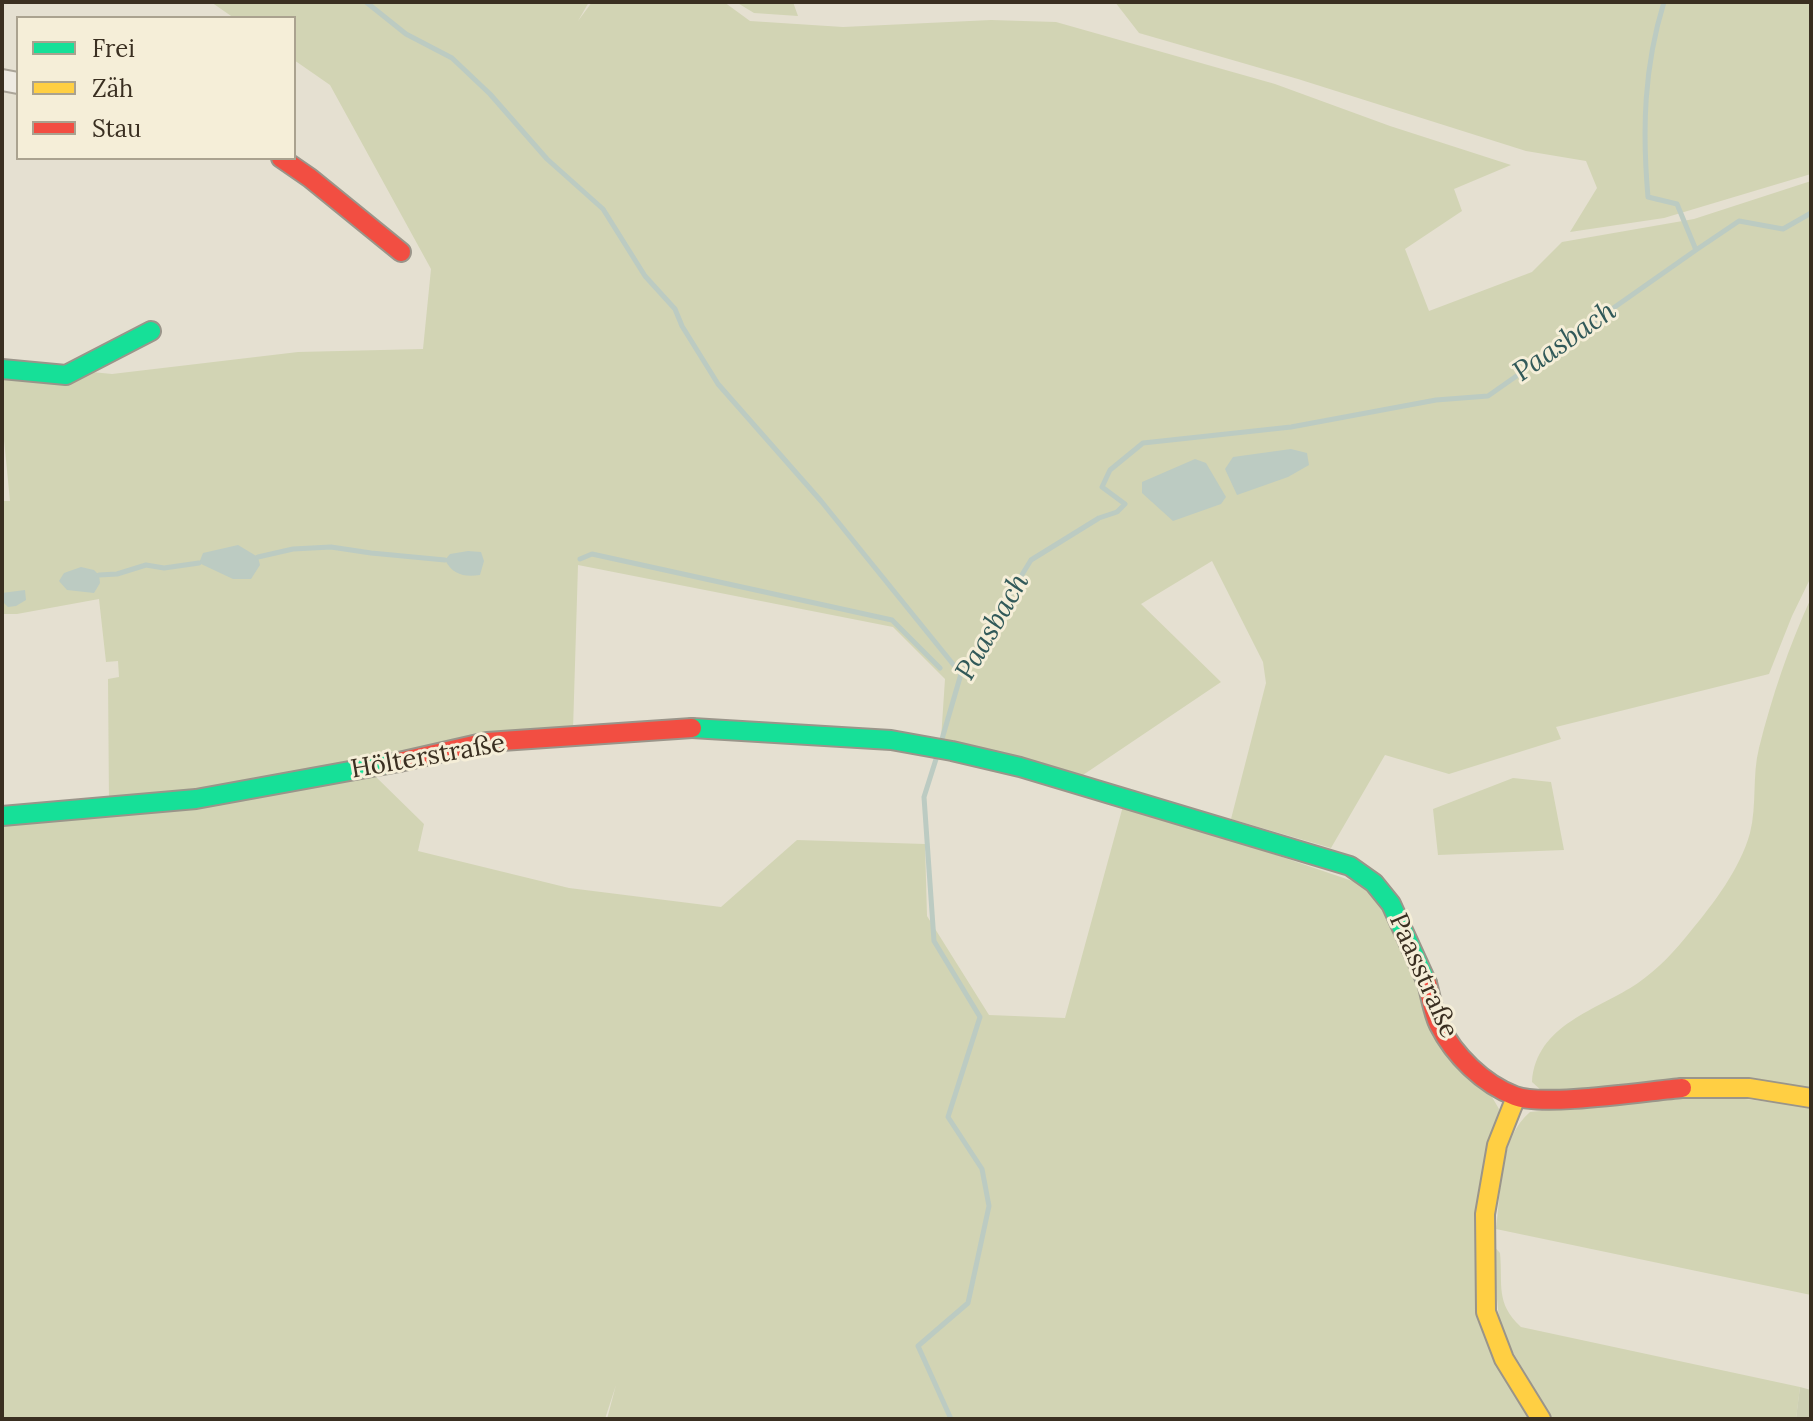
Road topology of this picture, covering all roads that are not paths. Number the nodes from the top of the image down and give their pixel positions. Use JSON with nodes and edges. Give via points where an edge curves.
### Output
{"nodes":[{"id":1,"x":284,"y":160,"type":"edge"},
{"id":2,"x":401,"y":252,"type":"dead end"},
{"id":3,"x":151,"y":331,"type":"dead end"},
{"id":4,"x":2,"y":369,"type":"edge"},
{"id":5,"x":952,"y":751,"type":"joint"},
{"id":6,"x":2,"y":816,"type":"edge"},
{"id":7,"x":1516,"y":1097,"type":"junction"},
{"id":8,"x":1811,"y":1098,"type":"edge"},
{"id":9,"x":1541,"y":1419,"type":"edge"}],
"edges":[{"from":1,"to":2,"type":"street"},
{"from":3,"to":4,"type":"street","via":[[66,375]]},
{"from":5,"to":6,"type":"street","name":"Hölterstraße","via":[[877,739],[698,728],[487,742],[196,799]]},
{"from":5,"to":7,"type":"street","name":"Paasstraße","via":[[1350,866],[1391,904],[1427,982],[1438,1023],[1457,1053],[1486,1080]]},
{"from":7,"to":8,"type":"street","name":"Paasstraße","via":[[1542,1100],[1699,1086]]},
{"from":7,"to":9,"type":"street","via":[[1497,1145],[1485,1214],[1486,1312],[1504,1359]]}]}
